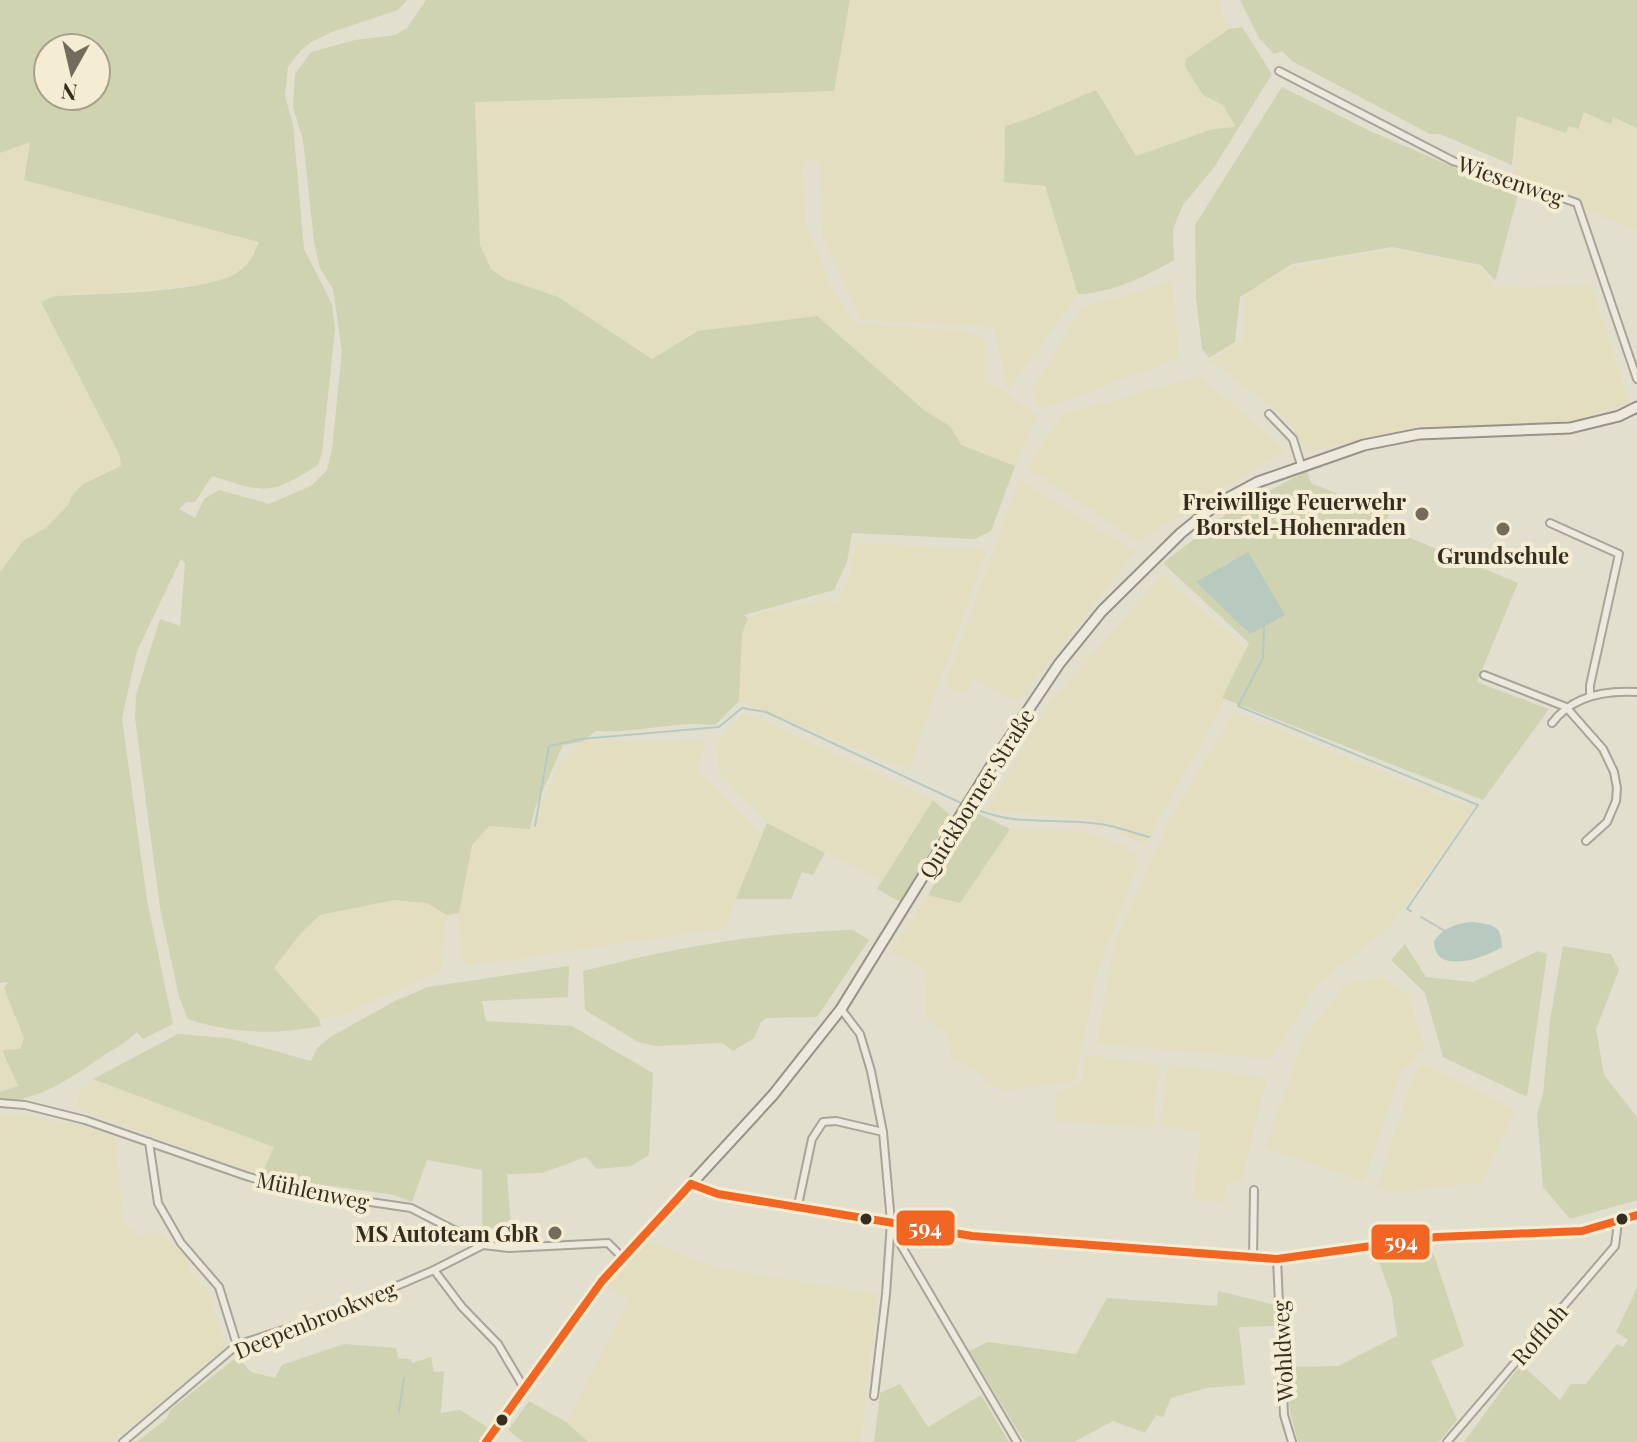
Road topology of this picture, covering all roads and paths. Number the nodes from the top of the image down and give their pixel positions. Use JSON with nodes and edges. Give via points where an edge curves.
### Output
{"nodes":[{"id":1,"x":1279,"y":71,"type":"dead end"},
{"id":2,"x":1637,"y":379,"type":"edge"},
{"id":3,"x":1637,"y":407,"type":"edge"},
{"id":4,"x":1269,"y":414,"type":"dead end"},
{"id":5,"x":1301,"y":465,"type":"junction"},
{"id":6,"x":1550,"y":523,"type":"dead end"},
{"id":7,"x":1484,"y":675,"type":"dead end"},
{"id":8,"x":1637,"y":692,"type":"edge"},
{"id":9,"x":1590,"y":696,"type":"junction"},
{"id":10,"x":1566,"y":707,"type":"junction"},
{"id":11,"x":1552,"y":723,"type":"dead end"},
{"id":12,"x":1586,"y":841,"type":"dead end"},
{"id":13,"x":841,"y":1009,"type":"junction"},
{"id":14,"x":0,"y":1103,"type":"edge"},
{"id":15,"x":883,"y":1132,"type":"junction"},
{"id":16,"x":149,"y":1142,"type":"junction"},
{"id":17,"x":691,"y":1184,"type":"junction"},
{"id":18,"x":1254,"y":1190,"type":"dead end"},
{"id":19,"x":798,"y":1205,"type":"junction"},
{"id":20,"x":1637,"y":1215,"type":"edge"},
{"id":21,"x":891,"y":1222,"type":"junction"},
{"id":22,"x":1618,"y":1222,"type":"junction"},
{"id":23,"x":483,"y":1245,"type":"junction"},
{"id":24,"x":622,"y":1257,"type":"junction"},
{"id":25,"x":1253,"y":1259,"type":"junction"},
{"id":26,"x":1277,"y":1259,"type":"junction"},
{"id":27,"x":434,"y":1270,"type":"junction"},
{"id":28,"x":237,"y":1345,"type":"junction"},
{"id":29,"x":524,"y":1388,"type":"junction"},
{"id":30,"x":874,"y":1396,"type":"dead end"},
{"id":31,"x":123,"y":1442,"type":"edge"},
{"id":32,"x":486,"y":1442,"type":"edge"},
{"id":33,"x":1017,"y":1442,"type":"edge"},
{"id":34,"x":1292,"y":1442,"type":"edge"},
{"id":35,"x":1447,"y":1442,"type":"edge"}],
"edges":[{"from":1,"to":2,"type":"street","name":"Wiesenweg","via":[[1453,161],[1577,203]]},
{"from":3,"to":5,"type":"main road","name":"Quickborner Straße","via":[[1570,428],[1419,434]]},
{"from":4,"to":5,"type":"street","via":[[1293,439]]},
{"from":5,"to":13,"type":"main road","name":"Quickborner Straße","via":[[1217,504],[1102,611],[1029,708]]},
{"from":6,"to":9,"type":"street","via":[[1619,554]]},
{"from":7,"to":10,"type":"street"},
{"from":8,"to":9,"type":"street"},
{"from":9,"to":10,"type":"street"},
{"from":10,"to":11,"type":"street"},
{"from":10,"to":12,"type":"street","via":[[1603,749],[1617,788],[1607,822]]},
{"from":13,"to":15,"type":"street","via":[[860,1034]]},
{"from":13,"to":17,"type":"main road","name":"Quickborner Straße","via":[[773,1095]]},
{"from":14,"to":16,"type":"street","name":"Mühlenweg","via":[[85,1120]]},
{"from":15,"to":19,"type":"street","via":[[823,1122],[812,1139]]},
{"from":15,"to":21,"type":"street"},
{"from":16,"to":23,"type":"street","name":"Mühlenweg","via":[[296,1191],[411,1208]]},
{"from":16,"to":28,"type":"street","via":[[158,1203],[181,1243],[219,1287]]},
{"from":17,"to":19,"type":"street","via":[[718,1194]]},
{"from":17,"to":24,"type":"main road","name":"Quickborner Straße"},
{"from":18,"to":25,"type":"street"},
{"from":19,"to":21,"type":"street"},
{"from":20,"to":22,"type":"street"},
{"from":21,"to":25,"type":"street","via":[[972,1236]]},
{"from":21,"to":30,"type":"street"},
{"from":21,"to":33,"type":"street"},
{"from":22,"to":26,"type":"street","via":[[1582,1231],[1437,1237]]},
{"from":22,"to":35,"type":"street","name":"Roffloh","via":[[1615,1246]]},
{"from":23,"to":24,"type":"street","name":"Mühlenweg","via":[[608,1243]]},
{"from":23,"to":27,"type":"street","name":"Deepenbrookweg"},
{"from":24,"to":29,"type":"main road","name":"Quickborner Straße"},
{"from":25,"to":26,"type":"street"},
{"from":26,"to":34,"type":"street","name":"Wohldweg","via":[[1284,1415]]},
{"from":27,"to":28,"type":"street","name":"Deepenbrookweg","via":[[329,1315]]},
{"from":27,"to":29,"type":"street","via":[[498,1344]]},
{"from":28,"to":31,"type":"street","name":"Deepenbrookweg"},
{"from":29,"to":32,"type":"main road","name":"Quickborner Straße"}]}
